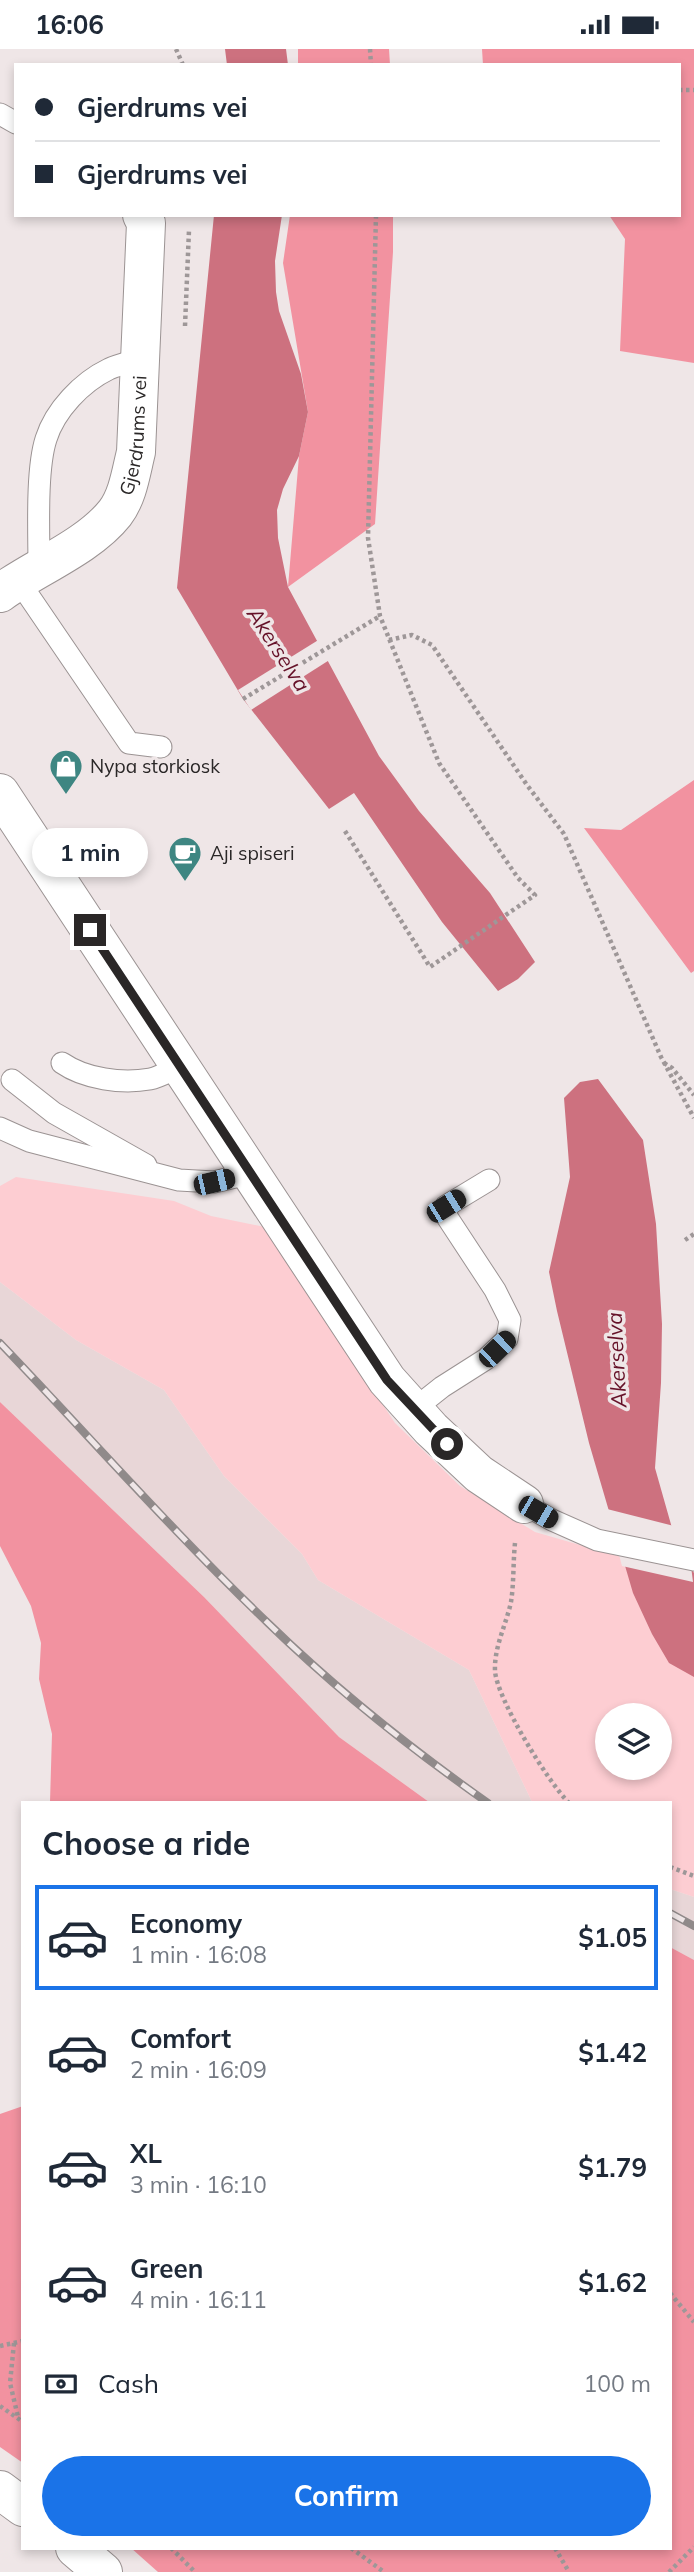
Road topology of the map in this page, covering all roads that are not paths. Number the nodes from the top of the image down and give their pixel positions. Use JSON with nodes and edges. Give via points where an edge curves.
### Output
{"nodes":[{"id":1,"x":143,"y":217,"type":"edge"},
{"id":2,"x":140,"y":359,"type":"junction"},
{"id":3,"x":19,"y":580,"type":"edge"},
{"id":4,"x":160,"y":747,"type":"dead end"},
{"id":5,"x":0,"y":793,"type":"edge"},
{"id":6,"x":62,"y":1063,"type":"dead end"},
{"id":7,"x":181,"y":1066,"type":"junction"},
{"id":8,"x":12,"y":1080,"type":"dead end"},
{"id":9,"x":0,"y":1128,"type":"edge"},
{"id":10,"x":252,"y":1173,"type":"junction"},
{"id":11,"x":162,"y":1176,"type":"junction"},
{"id":12,"x":489,"y":1180,"type":"dead end"},
{"id":13,"x":413,"y":1410,"type":"junction"},
{"id":14,"x":520,"y":1520,"type":"joint"},
{"id":15,"x":694,"y":1560,"type":"edge"},
{"id":16,"x":0,"y":2490,"type":"edge"},
{"id":17,"x":21,"y":2506,"type":"edge"},
{"id":18,"x":77,"y":2550,"type":"edge"},
{"id":19,"x":103,"y":2572,"type":"edge"}],
"edges":[{"from":1,"to":2,"type":"street","name":"Gjerdrums vei"},
{"from":2,"to":3,"type":"lane","via":[[108,369],[78,390],[55,419],[45,440]]},
{"from":2,"to":3,"type":"street","name":"Gjerdrums vei","via":[[136,452],[129,486],[116,512],[88,538]]},
{"from":3,"to":4,"type":"lane","via":[[129,743]]},
{"from":5,"to":7,"type":"street"},
{"from":6,"to":7,"type":"lane","via":[[75,1072],[114,1079],[151,1079]]},
{"from":7,"to":10,"type":"street"},
{"from":8,"to":11,"type":"lane","via":[[54,1113]]},
{"from":9,"to":11,"type":"lane","via":[[29,1141]]},
{"from":10,"to":11,"type":"lane","via":[[214,1182]]},
{"from":10,"to":13,"type":"street","via":[[387,1380]]},
{"from":12,"to":13,"type":"lane","via":[[446,1206],[447,1217],[510,1320],[507,1339]]},
{"from":13,"to":14,"type":"street"},
{"from":14,"to":15,"type":"lane","via":[[551,1520],[597,1540]]},
{"from":16,"to":17,"type":"street"},
{"from":18,"to":19,"type":"street"}]}
